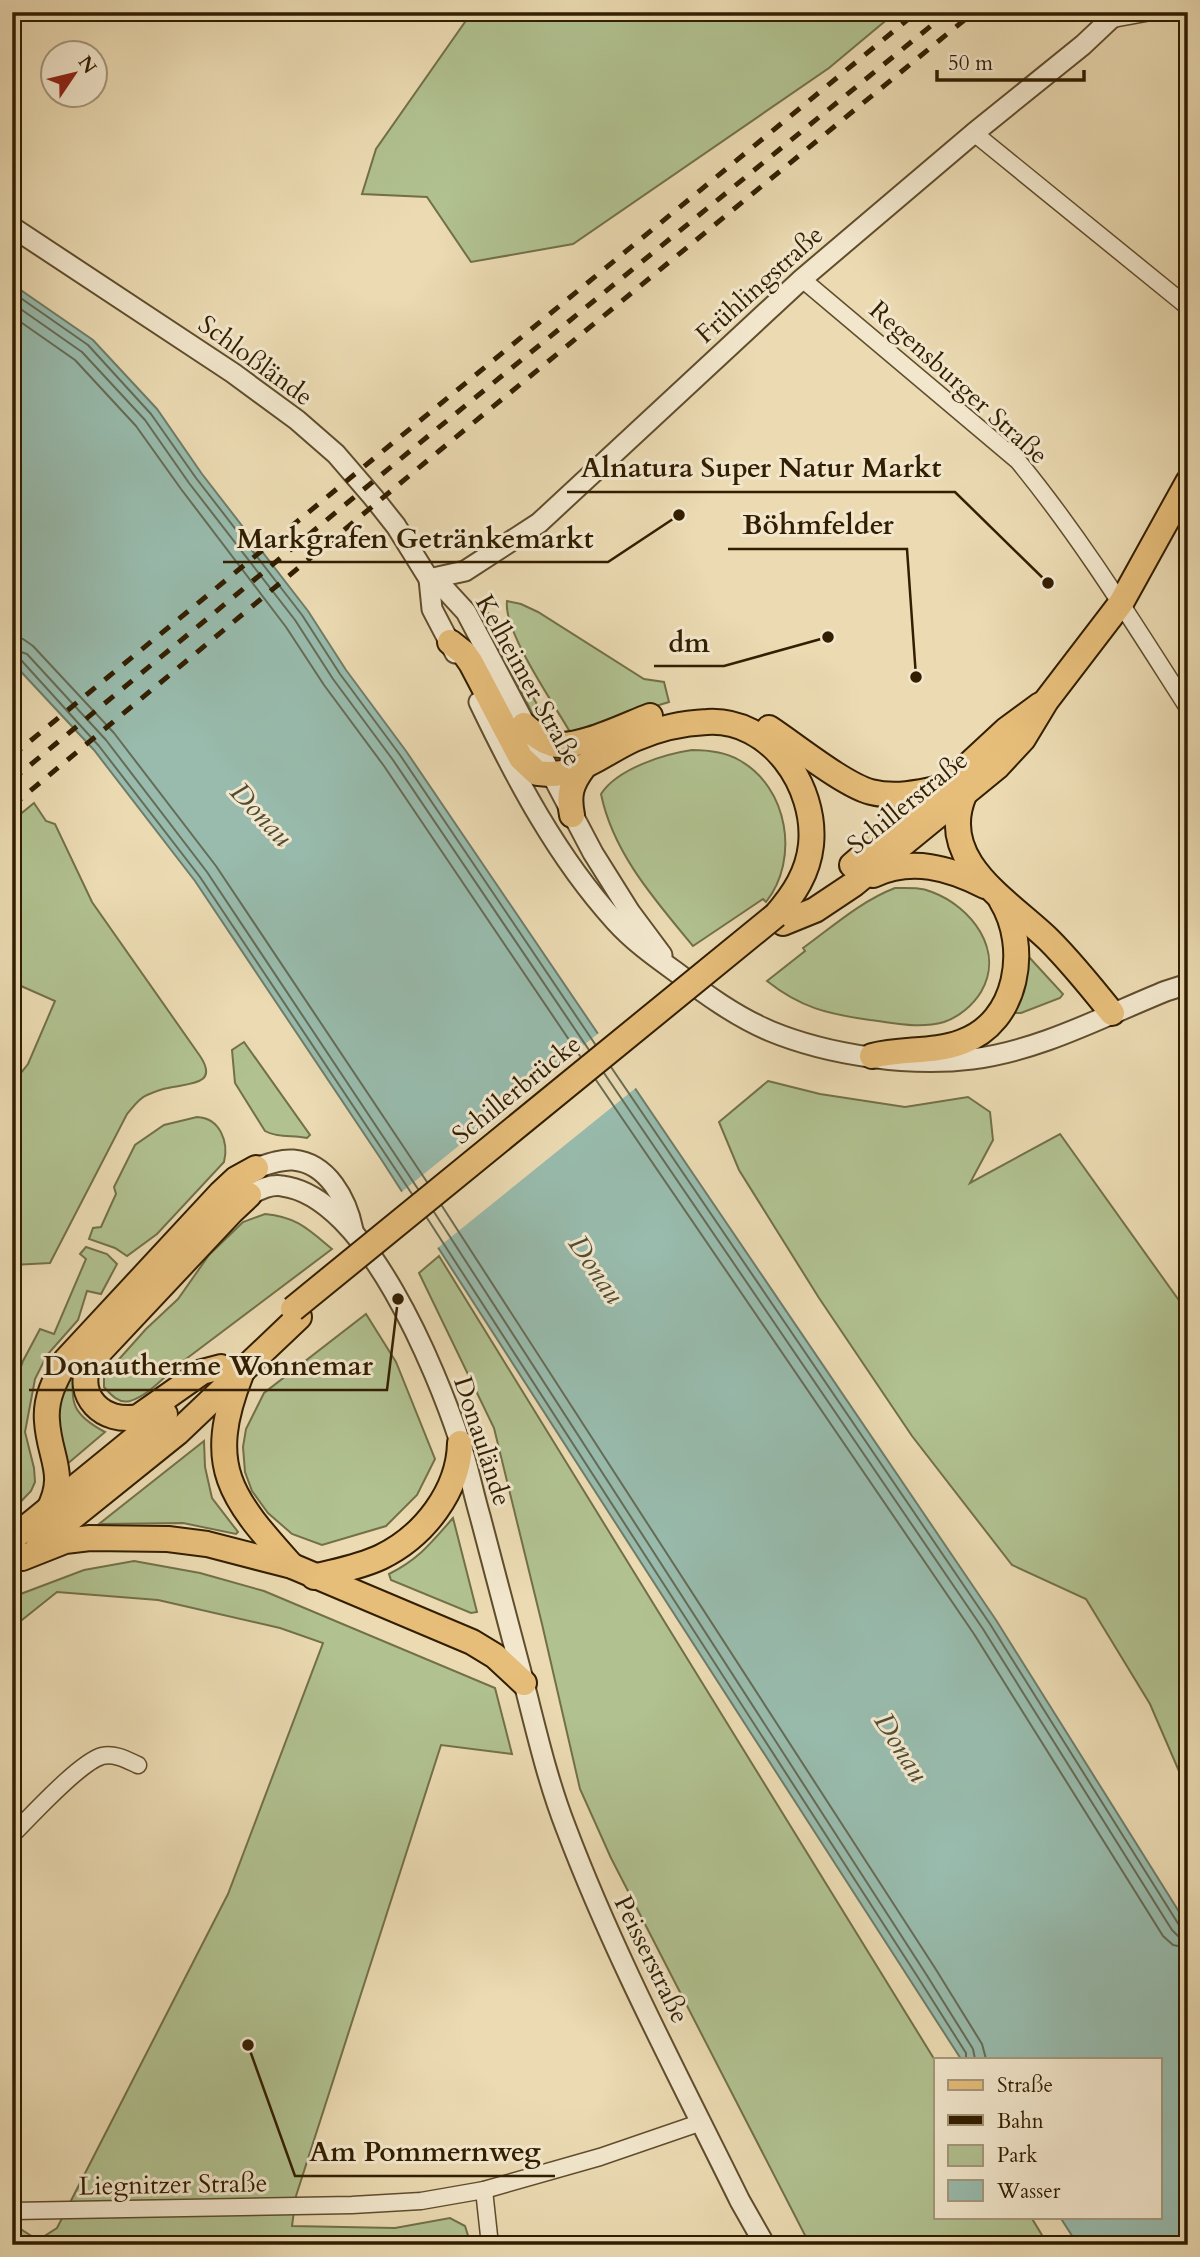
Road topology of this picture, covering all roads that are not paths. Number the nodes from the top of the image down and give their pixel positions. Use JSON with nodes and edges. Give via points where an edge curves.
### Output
{"nodes":[{"id":1,"x":1151,"y":12,"type":"edge"},
{"id":2,"x":1115,"y":16,"type":"edge"},
{"id":3,"x":974,"y":132,"type":"junction"},
{"id":4,"x":12,"y":227,"type":"edge"},
{"id":5,"x":802,"y":279,"type":"junction"},
{"id":6,"x":1188,"y":307,"type":"edge"},
{"id":7,"x":1188,"y":482,"type":"edge"},
{"id":8,"x":429,"y":579,"type":"junction"},
{"id":9,"x":1121,"y":603,"type":"junction"},
{"id":10,"x":450,"y":642,"type":"junction"},
{"id":11,"x":1188,"y":708,"type":"edge"},
{"id":12,"x":524,"y":725,"type":"junction"},
{"id":13,"x":583,"y":768,"type":"junction"},
{"id":14,"x":551,"y":775,"type":"junction"},
{"id":15,"x":953,"y":791,"type":"junction"},
{"id":16,"x":572,"y":815,"type":"junction"},
{"id":17,"x":854,"y":884,"type":"junction"},
{"id":18,"x":993,"y":892,"type":"junction"},
{"id":19,"x":780,"y":919,"type":"junction"},
{"id":20,"x":673,"y":970,"type":"junction"},
{"id":21,"x":1188,"y":985,"type":"edge"},
{"id":22,"x":1112,"y":1013,"type":"junction"},
{"id":23,"x":872,"y":1056,"type":"junction"},
{"id":24,"x":256,"y":1168,"type":"joint"},
{"id":25,"x":249,"y":1195,"type":"joint"},
{"id":26,"x":354,"y":1231,"type":"junction"},
{"id":27,"x":232,"y":1368,"type":"junction"},
{"id":28,"x":460,"y":1443,"type":"junction"},
{"id":29,"x":48,"y":1511,"type":"junction"},
{"id":30,"x":16,"y":1554,"type":"edge"},
{"id":31,"x":292,"y":1566,"type":"junction"},
{"id":32,"x":314,"y":1577,"type":"junction"},
{"id":33,"x":524,"y":1683,"type":"junction"},
{"id":34,"x":138,"y":1765,"type":"dead end"},
{"id":35,"x":12,"y":1835,"type":"edge"},
{"id":36,"x":702,"y":2122,"type":"junction"},
{"id":37,"x":484,"y":2190,"type":"junction"},
{"id":38,"x":12,"y":2211,"type":"edge"},
{"id":39,"x":490,"y":2245,"type":"edge"},
{"id":40,"x":765,"y":2245,"type":"edge"}],
"edges":[{"from":1,"to":2,"type":"street"},
{"from":2,"to":3,"type":"street","name":"Frühlingstraße"},
{"from":3,"to":5,"type":"street","name":"Frühlingstraße"},
{"from":3,"to":6,"type":"street"},
{"from":4,"to":8,"type":"street","name":"Schloßlände","via":[[297,420],[373,497]]},
{"from":5,"to":8,"type":"street","name":"Frühlingstraße","via":[[539,523],[465,571]]},
{"from":5,"to":9,"type":"street","name":"Regensburger Straße","via":[[1018,461]]},
{"from":7,"to":9,"type":"main road","name":"Schillerstraße"},
{"from":8,"to":10,"type":"street","via":[[432,609]]},
{"from":8,"to":12,"type":"street","name":"Kelheimer Straße","via":[[466,612]]},
{"from":9,"to":11,"type":"street","name":"Regensburger Straße"},
{"from":9,"to":15,"type":"main road","name":"Schillerstraße","via":[[1046,701],[1021,718]]},
{"from":10,"to":14,"type":"main road","via":[[471,663],[528,768]]},
{"from":10,"to":20,"type":"street","via":[[529,801],[569,863],[615,922]]},
{"from":12,"to":14,"type":"street","name":"Kelheimer Straße"},
{"from":12,"to":15,"type":"main road","via":[[552,744],[579,742],[654,715],[711,708],[739,713],[770,728],[871,792],[907,796]]},
{"from":13,"to":14,"type":"main road"},
{"from":13,"to":16,"type":"main road","via":[[570,787]]},
{"from":13,"to":19,"type":"main road","via":[[632,740],[690,724],[730,724],[772,745],[794,775],[811,827],[802,879]]},
{"from":14,"to":16,"type":"street","name":"Kelheimer Straße"},
{"from":15,"to":17,"type":"main road","name":"Schillerstraße"},
{"from":15,"to":18,"type":"main road","via":[[963,850]]},
{"from":15,"to":19,"type":"main road","name":"Schillerstraße"},
{"from":16,"to":20,"type":"street","name":"Kelheimer Straße","via":[[611,884]]},
{"from":17,"to":18,"type":"main road","via":[[891,868],[920,864],[962,875]]},
{"from":17,"to":19,"type":"main road","name":"Schillerstraße","via":[[815,910]]},
{"from":18,"to":22,"type":"main road","via":[[1062,953]]},
{"from":18,"to":23,"type":"main road","via":[[1010,920],[1017,949],[1010,992],[999,1015],[965,1041],[947,1047]]},
{"from":19,"to":27,"type":"main road","name":"Schillerbrücke","bridge":true},
{"from":20,"to":23,"type":"street","via":[[770,1031]]},
{"from":21,"to":22,"type":"street"},
{"from":22,"to":23,"type":"street","via":[[1022,1048],[971,1059]]},
{"from":24,"to":26,"type":"street","via":[[294,1160],[318,1170],[341,1193]]},
{"from":24,"to":29,"type":"main road","via":[[221,1193],[66,1360],[47,1403],[58,1480],[57,1495]]},
{"from":25,"to":26,"type":"street","via":[[273,1186],[295,1190],[323,1204]]},
{"from":25,"to":27,"type":"main road","via":[[90,1362],[84,1385],[98,1408],[126,1420],[138,1417],[202,1371]]},
{"from":26,"to":28,"type":"street","name":"Donaulände","via":[[411,1323]]},
{"from":27,"to":29,"type":"main road"},
{"from":27,"to":30,"type":"main road","via":[[177,1433]]},
{"from":27,"to":31,"type":"main road","via":[[234,1392],[223,1442],[224,1466],[246,1512]]},
{"from":28,"to":32,"type":"main road","via":[[451,1485],[419,1531],[383,1557]]},
{"from":28,"to":33,"type":"street","name":"Donaulände"},
{"from":29,"to":30,"type":"main road"},
{"from":30,"to":31,"type":"main road","via":[[90,1538],[168,1539]]},
{"from":31,"to":32,"type":"main road"},
{"from":32,"to":33,"type":"main road","via":[[472,1642]]},
{"from":33,"to":36,"type":"street","name":"Peisserstraße","via":[[564,1824],[595,1903]]},
{"from":34,"to":35,"type":"street","via":[[117,1755],[101,1756]]},
{"from":36,"to":37,"type":"street","name":"Liegnitzer Straße"},
{"from":36,"to":40,"type":"street","name":"Peisserstraße"},
{"from":37,"to":38,"type":"street","name":"Liegnitzer Straße","via":[[352,2206]]},
{"from":37,"to":39,"type":"street"}]}
